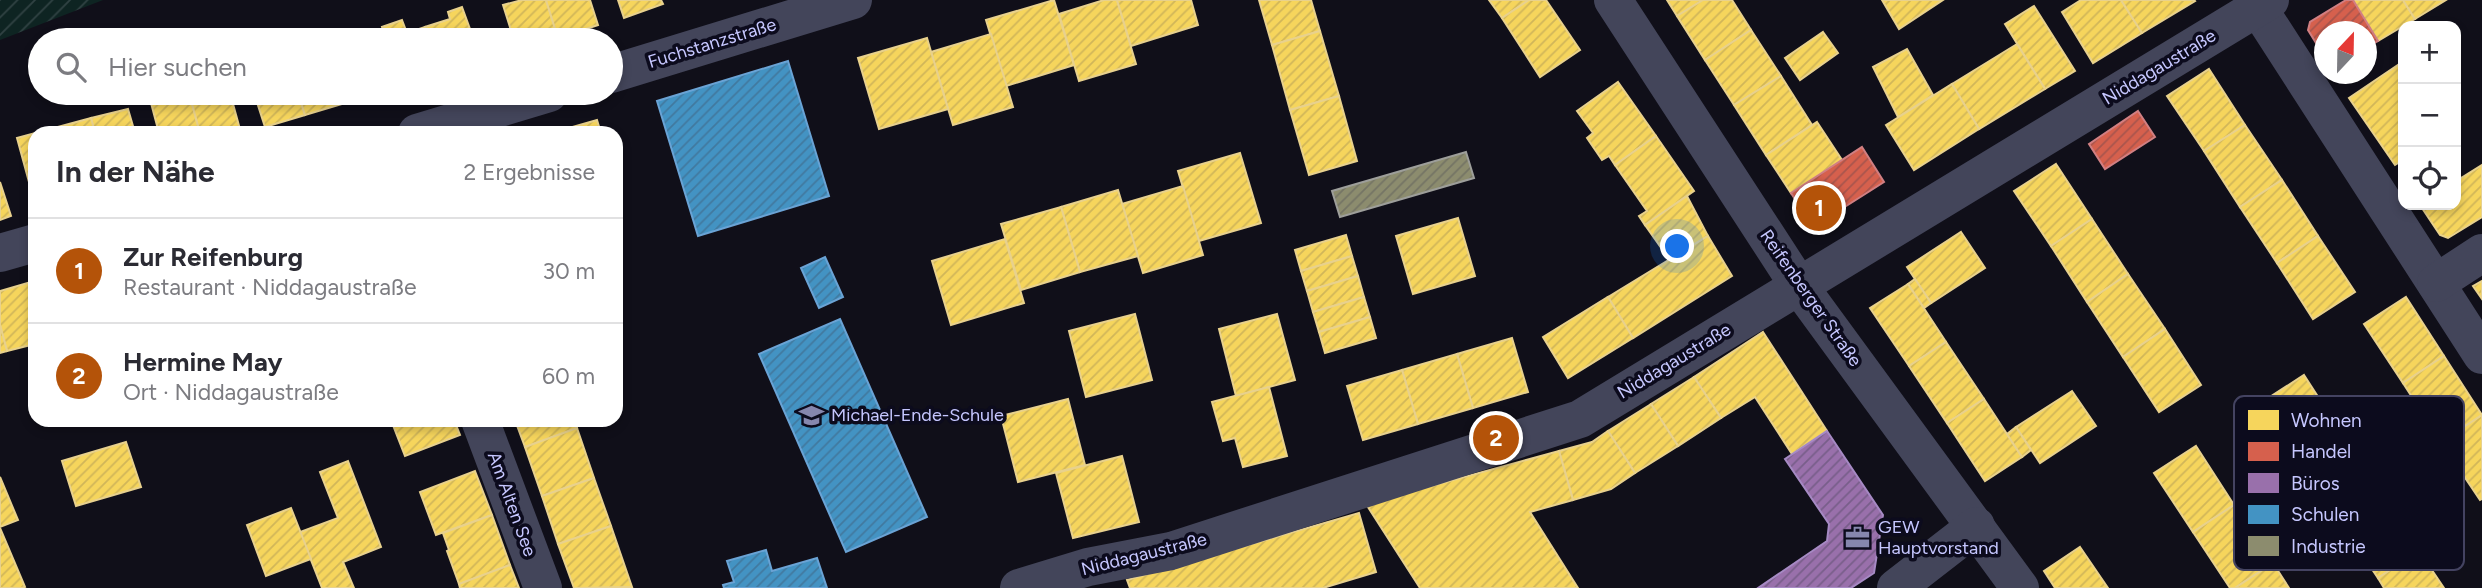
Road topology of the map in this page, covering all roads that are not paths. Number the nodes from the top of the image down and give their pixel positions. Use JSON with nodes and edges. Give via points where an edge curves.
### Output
{"nodes":[{"id":1,"x":853,"y":0,"type":"edge"},
{"id":2,"x":1613,"y":0,"type":"edge"},
{"id":3,"x":2260,"y":2,"type":"edge"},
{"id":4,"x":623,"y":70,"type":"edge"},
{"id":5,"x":509,"y":105,"type":"edge"},
{"id":6,"x":440,"y":126,"type":"edge"},
{"id":7,"x":28,"y":245,"type":"edge"},
{"id":8,"x":0,"y":253,"type":"edge"},
{"id":9,"x":2482,"y":253,"type":"edge"},
{"id":10,"x":2437,"y":283,"type":"junction"},
{"id":11,"x":1799,"y":286,"type":"junction"},
{"id":12,"x":2482,"y":355,"type":"edge"},
{"id":13,"x":483,"y":427,"type":"edge"},
{"id":14,"x":1976,"y":526,"type":"junction"},
{"id":15,"x":543,"y":588,"type":"edge"},
{"id":16,"x":1019,"y":588,"type":"edge"},
{"id":17,"x":1896,"y":588,"type":"edge"},
{"id":18,"x":2020,"y":588,"type":"edge"}],
"edges":[{"from":1,"to":4,"type":"street","name":"Fuchstanzstraße"},
{"from":2,"to":11,"type":"street","name":"Reifenberger Straße"},
{"from":3,"to":10,"type":"street"},
{"from":3,"to":11,"type":"street","name":"Niddagaustraße"},
{"from":5,"to":6,"type":"street"},
{"from":7,"to":8,"type":"street"},
{"from":9,"to":10,"type":"street"},
{"from":10,"to":12,"type":"street"},
{"from":11,"to":14,"type":"street","name":"Reifenberger Straße"},
{"from":11,"to":16,"type":"street","name":"Niddagaustraße","via":[[1580,419],[1171,551],[1088,567]]},
{"from":13,"to":15,"type":"street","name":"Am Alten See"},
{"from":14,"to":17,"type":"street"},
{"from":14,"to":18,"type":"street","name":"Reifenberger Straße"}]}
